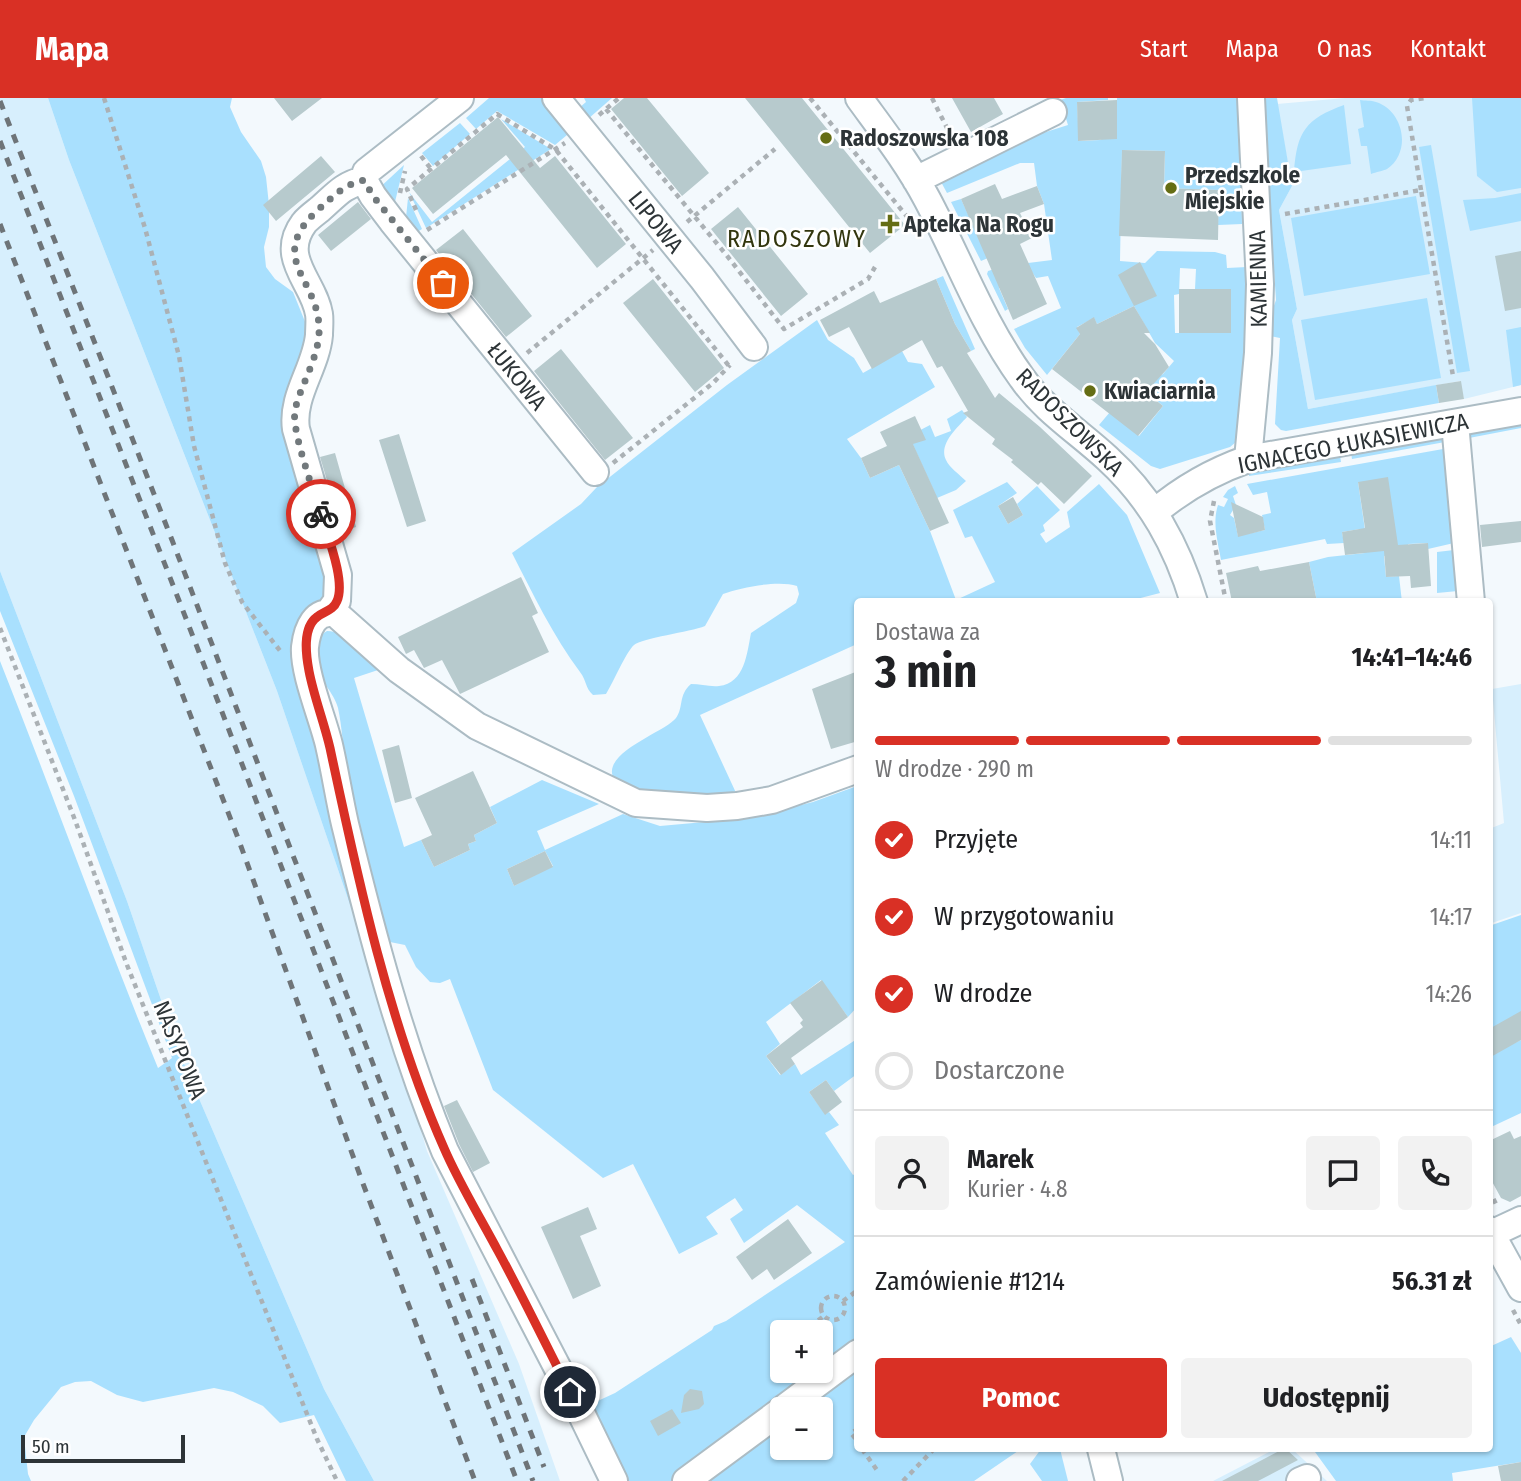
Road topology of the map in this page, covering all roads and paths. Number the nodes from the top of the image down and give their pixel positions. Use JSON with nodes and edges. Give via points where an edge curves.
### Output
{"nodes":[{"id":1,"x":104,"y":98,"type":"edge"},
{"id":2,"x":460,"y":98,"type":"edge"},
{"id":3,"x":556,"y":98,"type":"edge"},
{"id":4,"x":619,"y":98,"type":"edge"},
{"id":5,"x":810,"y":98,"type":"edge"},
{"id":6,"x":859,"y":98,"type":"edge"},
{"id":7,"x":932,"y":98,"type":"edge"},
{"id":8,"x":1251,"y":98,"type":"edge"},
{"id":9,"x":1425,"y":98,"type":"edge"},
{"id":10,"x":607,"y":108,"type":"junction"},
{"id":11,"x":1054,"y":112,"type":"dead end"},
{"id":12,"x":581,"y":130,"type":"junction"},
{"id":13,"x":953,"y":138,"type":"dead end"},
{"id":14,"x":775,"y":149,"type":"dead end"},
{"id":15,"x":556,"y":150,"type":"junction"},
{"id":16,"x":417,"y":152,"type":"dead end"},
{"id":17,"x":431,"y":169,"type":"junction"},
{"id":18,"x":364,"y":180,"type":"junction"},
{"id":19,"x":916,"y":180,"type":"junction"},
{"id":20,"x":1421,"y":190,"type":"junction"},
{"id":21,"x":407,"y":191,"type":"dead end"},
{"id":22,"x":1285,"y":214,"type":"dead end"},
{"id":23,"x":694,"y":216,"type":"junction"},
{"id":24,"x":911,"y":221,"type":"dead end"},
{"id":25,"x":668,"y":237,"type":"junction"},
{"id":26,"x":409,"y":241,"type":"junction"},
{"id":27,"x":642,"y":259,"type":"junction"},
{"id":28,"x":875,"y":267,"type":"dead end"},
{"id":29,"x":754,"y":347,"type":"joint"},
{"id":30,"x":729,"y":366,"type":"junction"},
{"id":31,"x":510,"y":367,"type":"junction"},
{"id":32,"x":1453,"y":376,"type":"dead end"},
{"id":33,"x":1521,"y":411,"type":"edge"},
{"id":34,"x":1455,"y":424,"type":"junction"},
{"id":35,"x":1248,"y":459,"type":"junction"},
{"id":36,"x":602,"y":469,"type":"joint"},
{"id":37,"x":1218,"y":493,"type":"dead end"},
{"id":38,"x":1155,"y":512,"type":"junction"},
{"id":39,"x":1193,"y":598,"type":"edge"},
{"id":40,"x":1225,"y":598,"type":"edge"},
{"id":41,"x":1471,"y":598,"type":"edge"},
{"id":42,"x":329,"y":612,"type":"junction"},
{"id":43,"x":0,"y":628,"type":"edge"},
{"id":44,"x":309,"y":674,"type":"junction"},
{"id":45,"x":854,"y":770,"type":"edge"},
{"id":46,"x":1521,"y":1220,"type":"edge"},
{"id":47,"x":1493,"y":1231,"type":"edge"},
{"id":48,"x":1493,"y":1237,"type":"edge"},
{"id":49,"x":1521,"y":1288,"type":"edge"},
{"id":50,"x":854,"y":1293,"type":"edge"},
{"id":51,"x":843,"y":1301,"type":"junction"},
{"id":52,"x":824,"y":1316,"type":"junction"},
{"id":53,"x":818,"y":1320,"type":"edge"},
{"id":54,"x":854,"y":1356,"type":"edge"},
{"id":55,"x":799,"y":1397,"type":"edge"},
{"id":56,"x":770,"y":1419,"type":"edge"},
{"id":57,"x":864,"y":1452,"type":"edge"},
{"id":58,"x":931,"y":1452,"type":"edge"},
{"id":59,"x":1102,"y":1452,"type":"edge"},
{"id":60,"x":879,"y":1473,"type":"dead end"},
{"id":61,"x":337,"y":1481,"type":"edge"},
{"id":62,"x":614,"y":1481,"type":"edge"},
{"id":63,"x":686,"y":1481,"type":"edge"},
{"id":64,"x":903,"y":1481,"type":"edge"},
{"id":65,"x":1109,"y":1481,"type":"edge"}],
"edges":[{"from":1,"to":44,"type":"path","via":[[145,228],[225,563],[242,602],[276,649]]},
{"from":2,"to":18,"type":"street","via":[[366,172]]},
{"from":3,"to":12,"type":"street","name":"LIPOWA"},
{"from":4,"to":10,"type":"path"},
{"from":5,"to":24,"type":"path"},
{"from":6,"to":19,"type":"street","name":"RADOSZOWSKA"},
{"from":7,"to":13,"type":"path"},
{"from":8,"to":35,"type":"street","name":"KAMIENNA","via":[[1260,284]]},
{"from":9,"to":20,"type":"path","via":[[1411,100],[1407,106]]},
{"from":10,"to":12,"type":"path"},
{"from":10,"to":23,"type":"path"},
{"from":11,"to":19,"type":"street"},
{"from":12,"to":15,"type":"path"},
{"from":12,"to":25,"type":"street","name":"LIPOWA"},
{"from":14,"to":23,"type":"path"},
{"from":15,"to":17,"type":"path","via":[[497,114]]},
{"from":15,"to":26,"type":"path"},
{"from":15,"to":27,"type":"path"},
{"from":16,"to":17,"type":"path"},
{"from":17,"to":21,"type":"path"},
{"from":18,"to":26,"type":"street","name":"ŁUKOWA"},
{"from":18,"to":42,"type":"street","via":[[347,184],[304,223],[295,251],[299,272],[319,314],[319,337],[294,414],[338,575],[337,601]]},
{"from":19,"to":38,"type":"street","name":"RADOSZOWSKA","via":[[985,318],[1023,381],[1108,460]]},
{"from":20,"to":22,"type":"path"},
{"from":20,"to":32,"type":"path"},
{"from":23,"to":25,"type":"path"},
{"from":23,"to":28,"type":"path","via":[[783,330],[868,279]]},
{"from":25,"to":27,"type":"path"},
{"from":25,"to":29,"type":"street","name":"LIPOWA"},
{"from":26,"to":31,"type":"street","name":"ŁUKOWA"},
{"from":27,"to":30,"type":"path"},
{"from":27,"to":31,"type":"path"},
{"from":29,"to":30,"type":"path"},
{"from":30,"to":36,"type":"path"},
{"from":31,"to":36,"type":"street","name":"ŁUKOWA"},
{"from":33,"to":34,"type":"street","name":"IGNACEGO ŁUKASIEWICZA"},
{"from":34,"to":35,"type":"street","name":"IGNACEGO ŁUKASIEWICZA"},
{"from":34,"to":41,"type":"street"},
{"from":35,"to":38,"type":"street","name":"IGNACEGO ŁUKASIEWICZA","via":[[1227,466]]},
{"from":37,"to":40,"type":"path","via":[[1210,521]]},
{"from":38,"to":39,"type":"street","name":"RADOSZOWSKA","via":[[1181,562]]},
{"from":42,"to":44,"type":"street","via":[[312,621],[305,648]]},
{"from":42,"to":45,"type":"street","via":[[477,726],[636,803],[737,806],[772,800]]},
{"from":43,"to":61,"type":"path","name":"NASYPOWA","via":[[127,965]]},
{"from":44,"to":62,"type":"street","via":[[383,968],[426,1106]]},
{"from":46,"to":47,"type":"street"},
{"from":48,"to":49,"type":"street"},
{"from":50,"to":51,"type":"path"},
{"from":51,"to":52,"type":"path","via":[[845,1313],[839,1319]]},
{"from":51,"to":52,"type":"path","via":[[826,1298],[821,1309]]},
{"from":52,"to":53,"type":"path"},
{"from":54,"to":55,"type":"street"},
{"from":56,"to":63,"type":"street"},
{"from":57,"to":60,"type":"path"},
{"from":58,"to":64,"type":"path"},
{"from":59,"to":65,"type":"street"}]}
